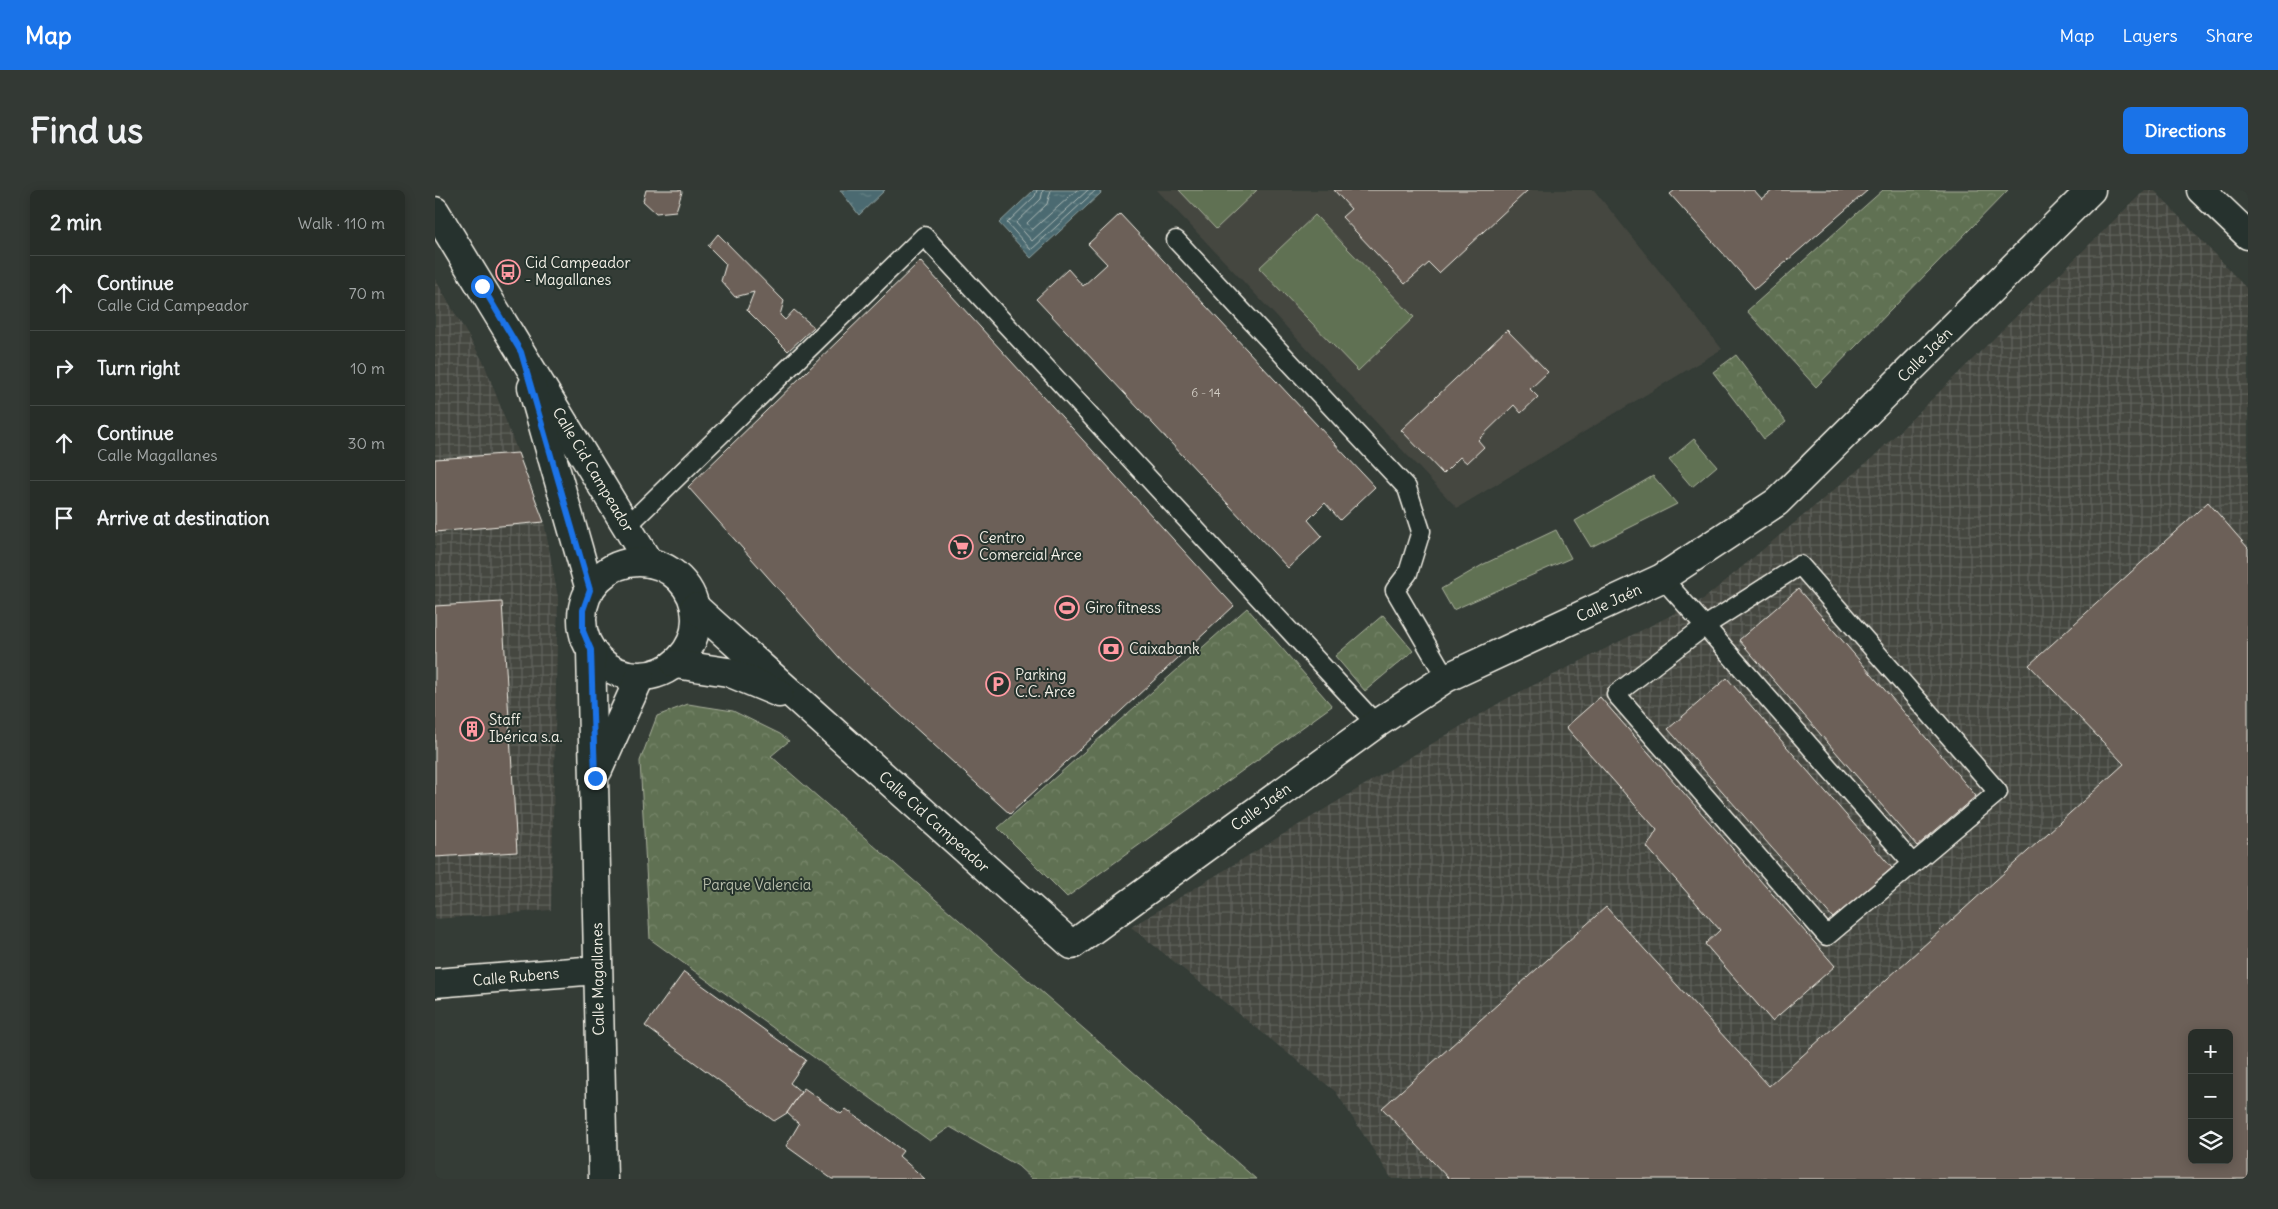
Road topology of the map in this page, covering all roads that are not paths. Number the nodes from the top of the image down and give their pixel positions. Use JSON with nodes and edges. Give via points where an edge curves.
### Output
{"nodes":[{"id":1,"x":2091,"y":190,"type":"edge"},
{"id":2,"x":2201,"y":190,"type":"edge"},
{"id":3,"x":435,"y":212,"type":"edge"},
{"id":4,"x":2248,"y":235,"type":"edge"},
{"id":5,"x":1176,"y":240,"type":"dead end"},
{"id":6,"x":521,"y":352,"type":"junction"},
{"id":7,"x":627,"y":526,"type":"junction"},
{"id":8,"x":649,"y":563,"type":"junction"},
{"id":9,"x":1662,"y":578,"type":"junction"},
{"id":10,"x":590,"y":590,"type":"junction"},
{"id":11,"x":695,"y":607,"type":"junction"},
{"id":12,"x":1705,"y":626,"type":"junction"},
{"id":13,"x":591,"y":650,"type":"junction"},
{"id":14,"x":675,"y":664,"type":"junction"},
{"id":15,"x":640,"y":677,"type":"junction"},
{"id":16,"x":1446,"y":678,"type":"junction"},
{"id":17,"x":797,"y":700,"type":"junction"},
{"id":18,"x":1376,"y":724,"type":"junction"},
{"id":19,"x":595,"y":778,"type":"junction"},
{"id":20,"x":1912,"y":863,"type":"junction"},
{"id":21,"x":1072,"y":945,"type":"joint"},
{"id":22,"x":597,"y":970,"type":"junction"},
{"id":23,"x":435,"y":983,"type":"edge"},
{"id":24,"x":603,"y":1179,"type":"edge"}],
"edges":[{"from":1,"to":9,"type":"street","name":"Calle Jaén","via":[[1777,502]]},
{"from":2,"to":4,"type":"street"},
{"from":3,"to":6,"type":"street","name":"Calle Cid Campeador"},
{"from":5,"to":16,"type":"lane","via":[[1407,488],[1421,531],[1408,573],[1395,590]]},
{"from":6,"to":7,"type":"street","name":"Calle Cid Campeador"},
{"from":6,"to":10,"type":"street","name":"Calle Cid Campeador"},
{"from":7,"to":8,"type":"street","name":"Calle Cid Campeador"},
{"from":7,"to":18,"type":"lane","via":[[923,236]]},
{"from":8,"to":10,"type":"street","via":[[626,564],[605,573]]},
{"from":8,"to":11,"type":"street","via":[[670,571],[686,587]]},
{"from":9,"to":12,"type":"lane"},
{"from":9,"to":16,"type":"street","name":"Calle Jaén"},
{"from":10,"to":13,"type":"street","via":[[583,610],[583,631]]},
{"from":11,"to":14,"type":"street","via":[[693,639]]},
{"from":11,"to":17,"type":"street","name":"Calle Cid Campeador"},
{"from":12,"to":20,"type":"lane"},
{"from":12,"to":20,"type":"lane","via":[[1800,565],[1813,579],[1998,792]]},
{"from":12,"to":20,"type":"lane","via":[[1616,694],[1827,936]]},
{"from":13,"to":15,"type":"street","via":[[611,670]]},
{"from":13,"to":19,"type":"street","name":"Calle Magallanes"},
{"from":14,"to":15,"type":"street","via":[[659,674]]},
{"from":14,"to":17,"type":"street","via":[[728,672]]},
{"from":15,"to":19,"type":"street","name":"Calle Magallanes"},
{"from":16,"to":18,"type":"street","name":"Calle Jaén"},
{"from":17,"to":21,"type":"street","name":"Calle Cid Campeador"},
{"from":18,"to":21,"type":"street","name":"Calle Jaén"},
{"from":19,"to":22,"type":"street","name":"Calle Magallanes"},
{"from":22,"to":23,"type":"street","name":"Calle Rubens"},
{"from":22,"to":24,"type":"street","name":"Calle Magallanes"}]}
